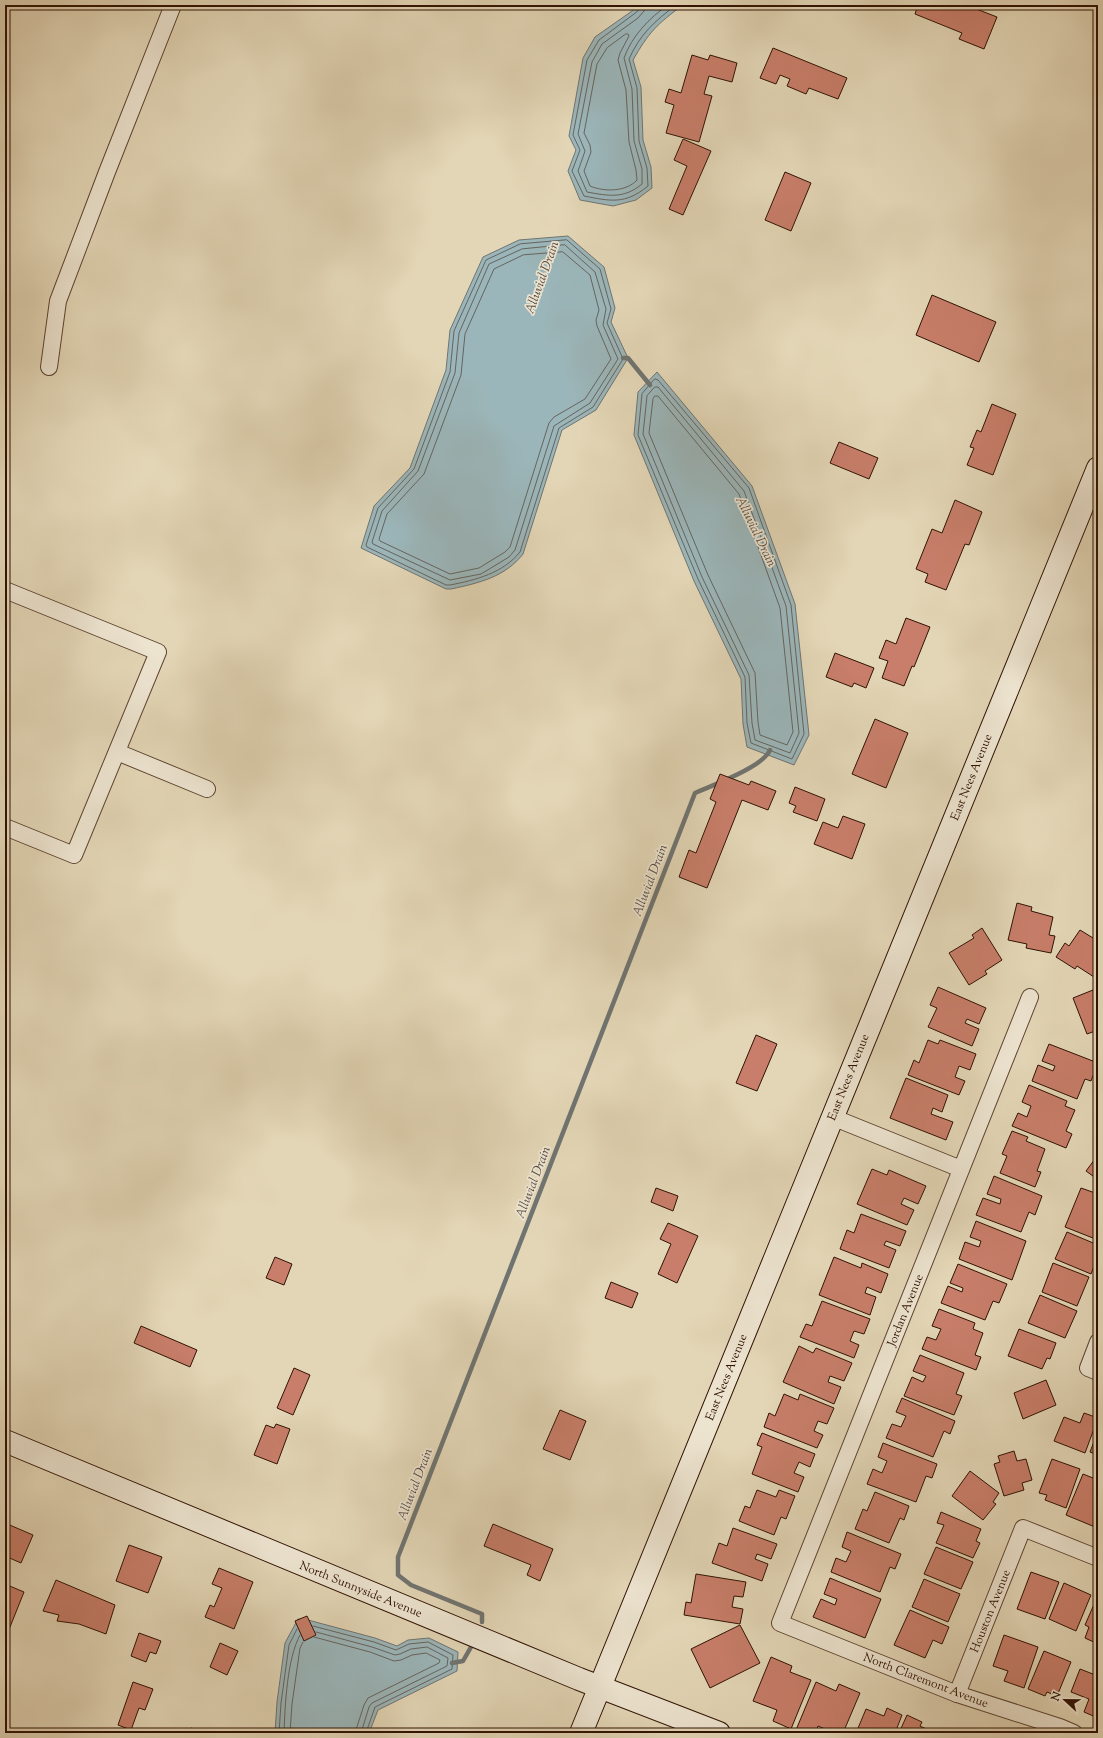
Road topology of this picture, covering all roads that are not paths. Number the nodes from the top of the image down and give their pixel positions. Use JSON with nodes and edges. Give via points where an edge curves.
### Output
{"nodes":[{"id":1,"x":174,"y":5,"type":"edge"},
{"id":2,"x":50,"y":367,"type":"dead end"},
{"id":3,"x":1098,"y":468,"type":"edge"},
{"id":4,"x":5,"y":590,"type":"edge"},
{"id":5,"x":117,"y":752,"type":"junction"},
{"id":6,"x":207,"y":789,"type":"dead end"},
{"id":7,"x":5,"y":827,"type":"edge"},
{"id":8,"x":1030,"y":996,"type":"dead end"},
{"id":9,"x":832,"y":1117,"type":"junction"},
{"id":10,"x":961,"y":1169,"type":"junction"},
{"id":11,"x":1098,"y":1342,"type":"edge"},
{"id":12,"x":1093,"y":1370,"type":"edge"},
{"id":13,"x":5,"y":1441,"type":"edge"},
{"id":14,"x":1098,"y":1558,"type":"edge"},
{"id":15,"x":780,"y":1623,"type":"joint"},
{"id":16,"x":600,"y":1686,"type":"junction"},
{"id":17,"x":957,"y":1694,"type":"junction"},
{"id":18,"x":581,"y":1733,"type":"edge"},
{"id":19,"x":720,"y":1733,"type":"edge"},
{"id":20,"x":1074,"y":1733,"type":"edge"}],
"edges":[{"from":1,"to":2,"type":"street","via":[[58,301]]},
{"from":3,"to":9,"type":"main road","name":"East Nees Avenue"},
{"from":4,"to":5,"type":"street","via":[[158,652]]},
{"from":5,"to":6,"type":"street"},
{"from":5,"to":7,"type":"street","via":[[74,855]]},
{"from":8,"to":10,"type":"street","name":"Jordan Avenue"},
{"from":9,"to":10,"type":"street"},
{"from":9,"to":16,"type":"main road","name":"East Nees Avenue"},
{"from":10,"to":15,"type":"street","name":"Jordan Avenue"},
{"from":11,"to":12,"type":"street"},
{"from":13,"to":16,"type":"main road","name":"North Sunnyside Avenue"},
{"from":14,"to":17,"type":"street","name":"Houston Avenue","via":[[1023,1528]]},
{"from":15,"to":17,"type":"street","name":"North Claremont Avenue"},
{"from":16,"to":18,"type":"main road","name":"East Nees Avenue"},
{"from":16,"to":19,"type":"main road","name":"North Sunnyside Avenue"},
{"from":17,"to":20,"type":"street","name":"North Claremont Avenue"}]}
